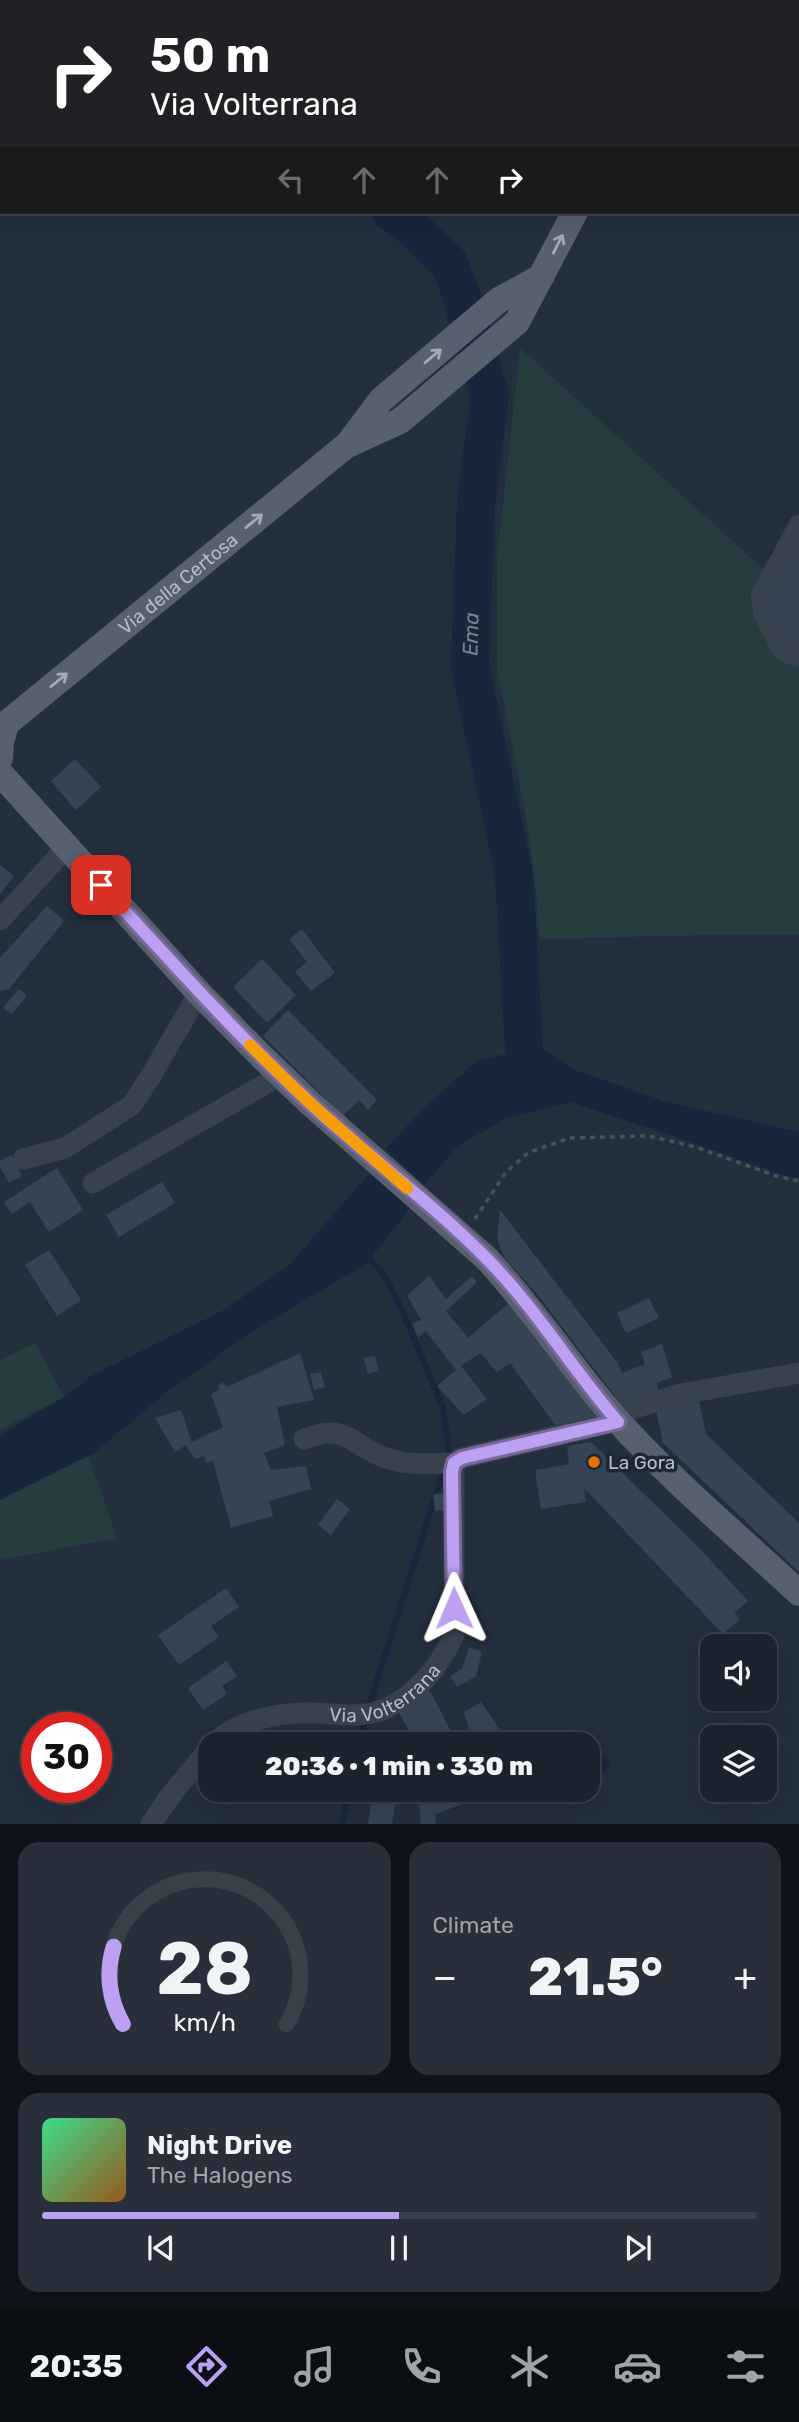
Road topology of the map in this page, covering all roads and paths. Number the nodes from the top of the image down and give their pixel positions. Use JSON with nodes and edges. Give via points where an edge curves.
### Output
{"nodes":[{"id":1,"x":574,"y":214,"type":"edge"},
{"id":2,"x":541,"y":277,"type":"junction"},
{"id":3,"x":348,"y":444,"type":"junction"},
{"id":4,"x":799,"y":525,"type":"edge"},
{"id":5,"x":799,"y":657,"type":"edge"},
{"id":6,"x":2,"y":737,"type":"edge"},
{"id":7,"x":1,"y":768,"type":"edge"},
{"id":8,"x":67,"y":847,"type":"junction"},
{"id":9,"x":0,"y":920,"type":"edge"},
{"id":10,"x":199,"y":993,"type":"junction"},
{"id":11,"x":281,"y":1074,"type":"junction"},
{"id":12,"x":23,"y":1159,"type":"dead end"},
{"id":13,"x":799,"y":1181,"type":"edge"},
{"id":14,"x":93,"y":1182,"type":"dead end"},
{"id":15,"x":464,"y":1226,"type":"junction"},
{"id":16,"x":799,"y":1373,"type":"edge"},
{"id":17,"x":615,"y":1418,"type":"junction"},
{"id":18,"x":304,"y":1439,"type":"dead end"},
{"id":19,"x":454,"y":1463,"type":"junction"},
{"id":20,"x":799,"y":1593,"type":"edge"},
{"id":21,"x":228,"y":1732,"type":"edge"},
{"id":22,"x":198,"y":1763,"type":"edge"},
{"id":23,"x":151,"y":1824,"type":"edge"}],
"edges":[{"from":2,"to":1,"type":"main road","name":"Via della Certosa","one_way":true},
{"from":3,"to":2,"type":"main road","name":"Via della Certosa","one_way":true,"via":[[381,400],[499,300]]},
{"from":2,"to":3,"type":"main road","name":"Via della Certosa","via":[[517,322],[400,421]]},
{"from":6,"to":3,"type":"main road","name":"Via della Certosa","one_way":true},
{"from":4,"to":5,"type":"street","via":[[761,596],[764,614],[783,651]]},
{"from":6,"to":7,"type":"main road"},
{"from":7,"to":8,"type":"main road"},
{"from":8,"to":9,"type":"street"},
{"from":8,"to":10,"type":"main road"},
{"from":10,"to":11,"type":"main road"},
{"from":10,"to":12,"type":"street","via":[[131,1105],[65,1148]]},
{"from":11,"to":14,"type":"street"},
{"from":11,"to":15,"type":"main road","via":[[356,1144]]},
{"from":13,"to":15,"type":"path","via":[[649,1136],[569,1138],[528,1153],[506,1172]]},
{"from":15,"to":17,"type":"main road"},
{"from":16,"to":17,"type":"street","via":[[676,1395]]},
{"from":17,"to":19,"type":"street"},
{"from":17,"to":20,"type":"main road"},
{"from":18,"to":19,"type":"street","via":[[323,1432],[340,1433],[386,1458],[411,1464]]},
{"from":19,"to":21,"type":"street","name":"Via Volterrana","via":[[454,1635],[445,1656],[426,1679],[377,1712],[281,1715]]},
{"from":22,"to":23,"type":"street","name":"Via Volterrana"}]}
